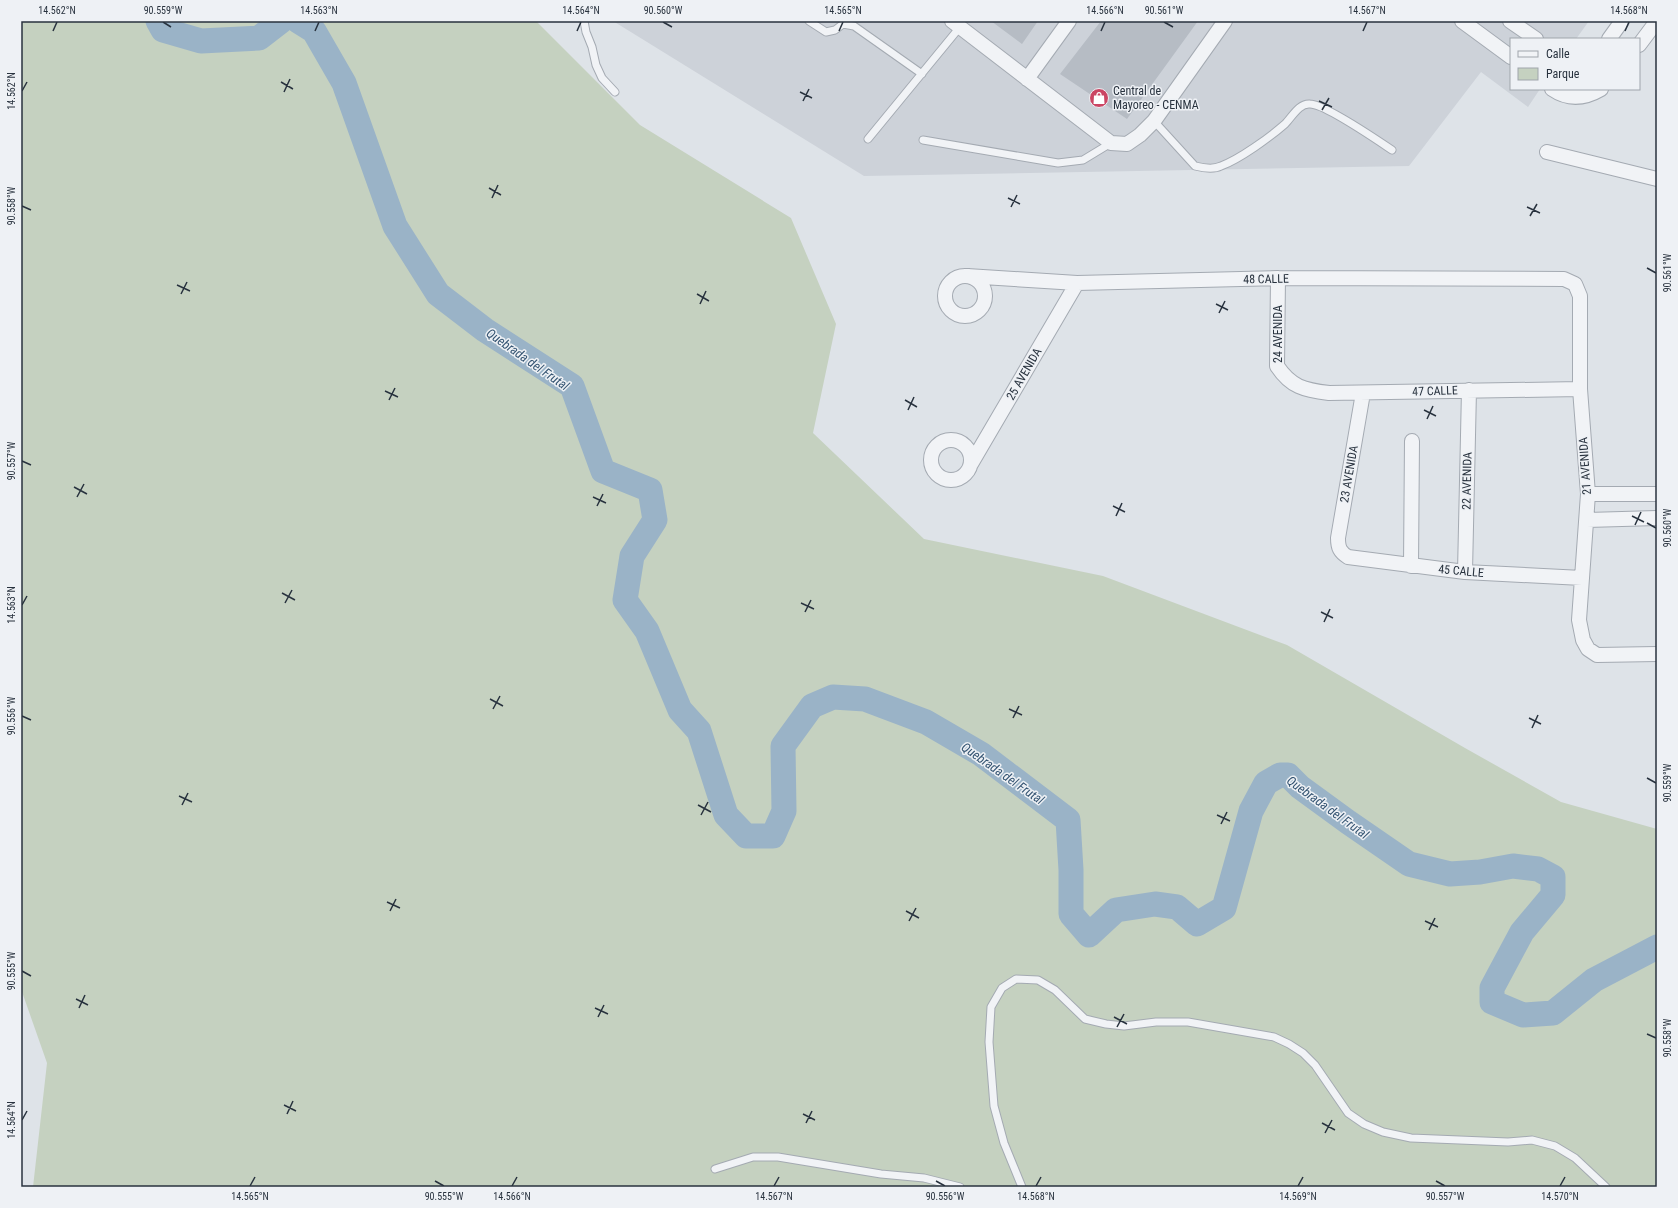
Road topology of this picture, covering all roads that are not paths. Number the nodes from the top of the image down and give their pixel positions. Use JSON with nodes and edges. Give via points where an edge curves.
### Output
{"nodes":[{"id":1,"x":584,"y":21,"type":"edge"},
{"id":2,"x":809,"y":21,"type":"edge"},
{"id":3,"x":1069,"y":21,"type":"edge"},
{"id":4,"x":1225,"y":21,"type":"edge"},
{"id":5,"x":1462,"y":21,"type":"edge"},
{"id":6,"x":1622,"y":21,"type":"edge"},
{"id":7,"x":1657,"y":21,"type":"edge"},
{"id":8,"x":1516,"y":23,"type":"edge"},
{"id":9,"x":956,"y":24,"type":"edge"},
{"id":10,"x":1535,"y":38,"type":"edge"},
{"id":11,"x":1610,"y":38,"type":"edge"},
{"id":12,"x":1640,"y":44,"type":"edge"},
{"id":13,"x":1510,"y":56,"type":"edge"},
{"id":14,"x":922,"y":74,"type":"junction"},
{"id":15,"x":1027,"y":79,"type":"junction"},
{"id":16,"x":1554,"y":90,"type":"edge"},
{"id":17,"x":1598,"y":90,"type":"edge"},
{"id":18,"x":615,"y":92,"type":"dead end"},
{"id":19,"x":1154,"y":121,"type":"junction"},
{"id":20,"x":868,"y":140,"type":"dead end"},
{"id":21,"x":923,"y":140,"type":"dead end"},
{"id":22,"x":1111,"y":143,"type":"junction"},
{"id":23,"x":1392,"y":150,"type":"dead end"},
{"id":24,"x":1547,"y":152,"type":"dead end"},
{"id":25,"x":1657,"y":179,"type":"edge"},
{"id":26,"x":967,"y":276,"type":"dead end"},
{"id":27,"x":1278,"y":278,"type":"junction"},
{"id":28,"x":1564,"y":279,"type":"joint"},
{"id":29,"x":1077,"y":283,"type":"junction"},
{"id":30,"x":1292,"y":383,"type":"joint"},
{"id":31,"x":1580,"y":389,"type":"junction"},
{"id":32,"x":1469,"y":390,"type":"junction"},
{"id":33,"x":1363,"y":393,"type":"junction"},
{"id":34,"x":1412,"y":441,"type":"dead end"},
{"id":35,"x":971,"y":464,"type":"dead end"},
{"id":36,"x":1588,"y":494,"type":"junction"},
{"id":37,"x":1657,"y":494,"type":"edge"},
{"id":38,"x":1657,"y":518,"type":"edge"},
{"id":39,"x":1587,"y":520,"type":"junction"},
{"id":40,"x":1342,"y":554,"type":"joint"},
{"id":41,"x":1412,"y":566,"type":"junction"},
{"id":42,"x":1465,"y":572,"type":"junction"},
{"id":43,"x":1582,"y":578,"type":"junction"},
{"id":44,"x":1657,"y":654,"type":"edge"},
{"id":45,"x":715,"y":1169,"type":"dead end"},
{"id":46,"x":960,"y":1187,"type":"edge"},
{"id":47,"x":1022,"y":1187,"type":"edge"},
{"id":48,"x":1606,"y":1187,"type":"edge"}],
"edges":[{"from":1,"to":18,"type":"lane","via":[[602,78]]},
{"from":2,"to":14,"type":"lane","via":[[826,32],[835,30],[843,24],[854,26]]},
{"from":3,"to":15,"type":"street"},
{"from":4,"to":19,"type":"street"},
{"from":5,"to":13,"type":"street"},
{"from":6,"to":11,"type":"street"},
{"from":7,"to":12,"type":"street"},
{"from":8,"to":10,"type":"street"},
{"from":9,"to":14,"type":"lane"},
{"from":9,"to":15,"type":"street"},
{"from":14,"to":20,"type":"lane"},
{"from":15,"to":22,"type":"street"},
{"from":16,"to":17,"type":"street","via":[[1568,98]]},
{"from":19,"to":22,"type":"street","via":[[1128,144]]},
{"from":19,"to":23,"type":"lane","via":[[1194,166],[1202,168],[1221,167],[1259,144],[1285,124],[1298,109],[1310,104],[1321,106]]},
{"from":21,"to":22,"type":"lane","via":[[1058,163],[1084,160]]},
{"from":24,"to":25,"type":"street"},
{"from":26,"to":29,"type":"street","name":"48 CALLE"},
{"from":27,"to":28,"type":"street","name":"48 CALLE"},
{"from":27,"to":29,"type":"street","name":"48 CALLE"},
{"from":27,"to":30,"type":"street","name":"24 AVENIDA","via":[[1277,366],[1283,376]]},
{"from":28,"to":31,"type":"street","name":"21 AVENIDA","via":[[1575,284],[1580,296]]},
{"from":29,"to":35,"type":"street","name":"25 AVENIDA"},
{"from":30,"to":33,"type":"street","name":"47 CALLE","via":[[1307,391]]},
{"from":31,"to":32,"type":"street","name":"47 CALLE"},
{"from":31,"to":36,"type":"street","name":"21 AVENIDA"},
{"from":32,"to":33,"type":"street","name":"47 CALLE"},
{"from":32,"to":42,"type":"street","name":"22 AVENIDA"},
{"from":33,"to":40,"type":"street","name":"23 AVENIDA","via":[[1338,538]]},
{"from":34,"to":41,"type":"street"},
{"from":36,"to":37,"type":"street"},
{"from":36,"to":39,"type":"street","name":"21 AVENIDA"},
{"from":38,"to":39,"type":"street"},
{"from":39,"to":43,"type":"street","name":"21 AVENIDA"},
{"from":40,"to":41,"type":"street","name":"45 CALLE"},
{"from":41,"to":42,"type":"street","name":"45 CALLE"},
{"from":42,"to":43,"type":"street","name":"45 CALLE"},
{"from":43,"to":44,"type":"street","name":"21 AVENIDA","via":[[1578,620],[1588,649],[1597,655]]},
{"from":45,"to":46,"type":"lane","via":[[753,1157],[778,1157],[881,1174],[924,1178]]},
{"from":47,"to":48,"type":"lane","via":[[1004,1143],[994,1106],[989,1042],[991,1007],[1002,988],[1016,979],[1038,980],[1055,990],[1085,1019],[1106,1024],[1124,1026],[1188,1022],[1274,1037],[1303,1053],[1315,1065],[1348,1113],[1364,1124],[1383,1132],[1410,1138],[1508,1142],[1532,1140],[1555,1146],[1576,1158]]}]}
